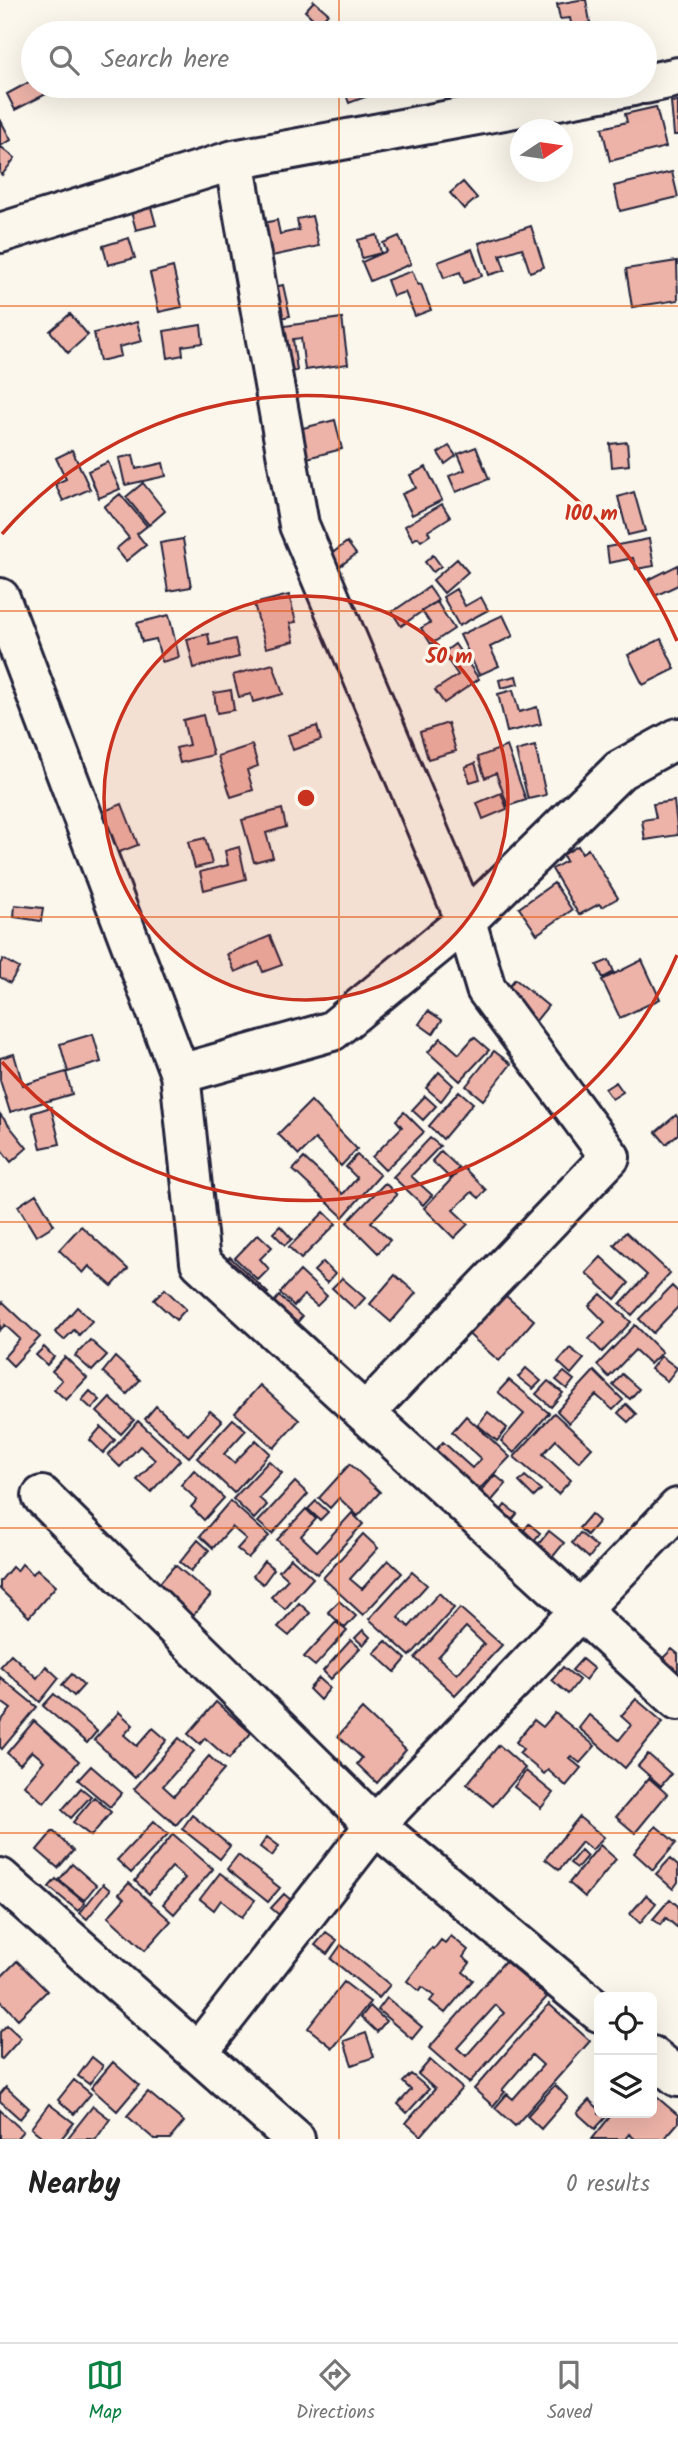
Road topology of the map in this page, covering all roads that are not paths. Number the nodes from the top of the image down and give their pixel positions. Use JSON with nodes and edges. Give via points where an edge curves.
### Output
{"nodes":[{"id":1,"x":678,"y":77,"type":"edge"},
{"id":2,"x":657,"y":81,"type":"edge"},
{"id":3,"x":568,"y":98,"type":"edge"},
{"id":4,"x":234,"y":160,"type":"junction"},
{"id":5,"x":0,"y":233,"type":"edge"},
{"id":6,"x":0,"y":598,"type":"edge"},
{"id":7,"x":678,"y":738,"type":"edge"},
{"id":8,"x":467,"y":921,"type":"junction"},
{"id":9,"x":180,"y":1074,"type":"junction"},
{"id":10,"x":365,"y":1413,"type":"junction"},
{"id":11,"x":42,"y":1496,"type":"dead end"},
{"id":12,"x":678,"y":1508,"type":"edge"},
{"id":13,"x":579,"y":1610,"type":"junction"},
{"id":14,"x":678,"y":1700,"type":"edge"},
{"id":15,"x":375,"y":1825,"type":"junction"},
{"id":16,"x":0,"y":1878,"type":"edge"},
{"id":17,"x":594,"y":2008,"type":"edge"},
{"id":18,"x":199,"y":2052,"type":"junction"},
{"id":19,"x":657,"y":2060,"type":"edge"},
{"id":20,"x":678,"y":2077,"type":"edge"},
{"id":21,"x":295,"y":2139,"type":"edge"}],
"edges":[{"from":1,"to":2,"type":"street"},
{"from":3,"to":4,"type":"street"},
{"from":4,"to":5,"type":"street"},
{"from":4,"to":8,"type":"street","via":[[299,525]]},
{"from":6,"to":9,"type":"street"},
{"from":7,"to":8,"type":"street","via":[[620,770]]},
{"from":8,"to":9,"type":"street","via":[[332,1031]]},
{"from":8,"to":10,"type":"street","via":[[486,989],[610,1157]]},
{"from":9,"to":10,"type":"street","via":[[200,1262]]},
{"from":10,"to":13,"type":"street"},
{"from":11,"to":15,"type":"street"},
{"from":12,"to":13,"type":"street"},
{"from":13,"to":14,"type":"street"},
{"from":13,"to":15,"type":"street"},
{"from":15,"to":17,"type":"street"},
{"from":15,"to":18,"type":"street"},
{"from":16,"to":18,"type":"street"},
{"from":18,"to":21,"type":"street"},
{"from":19,"to":20,"type":"street"}]}
